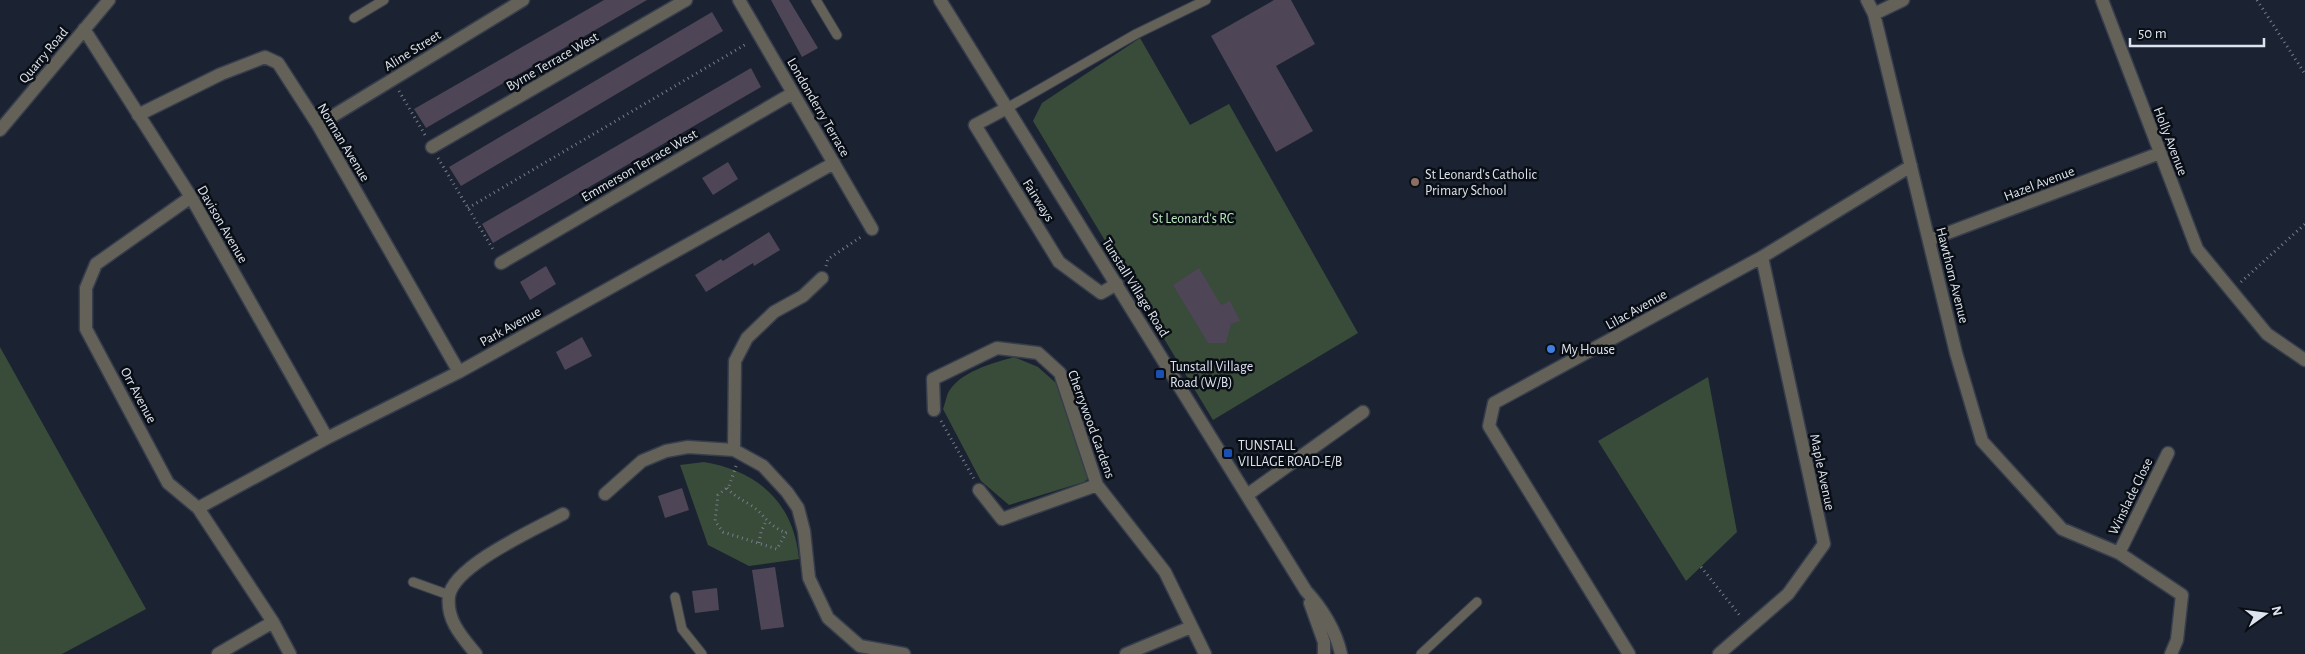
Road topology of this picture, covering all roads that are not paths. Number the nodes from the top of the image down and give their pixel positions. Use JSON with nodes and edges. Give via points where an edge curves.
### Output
{"nodes":[{"id":1,"x":109,"y":0,"type":"edge"},
{"id":2,"x":384,"y":0,"type":"edge"},
{"id":3,"x":522,"y":0,"type":"edge"},
{"id":4,"x":686,"y":0,"type":"edge"},
{"id":5,"x":739,"y":0,"type":"edge"},
{"id":6,"x":816,"y":0,"type":"edge"},
{"id":7,"x":940,"y":0,"type":"edge"},
{"id":8,"x":1206,"y":0,"type":"edge"},
{"id":9,"x":1867,"y":0,"type":"edge"},
{"id":10,"x":1903,"y":0,"type":"edge"},
{"id":11,"x":2102,"y":0,"type":"edge"},
{"id":12,"x":1874,"y":14,"type":"junction"},
{"id":13,"x":354,"y":18,"type":"dead end"},
{"id":14,"x":84,"y":29,"type":"junction"},
{"id":15,"x":837,"y":35,"type":"dead end"},
{"id":16,"x":793,"y":93,"type":"junction"},
{"id":17,"x":1007,"y":108,"type":"junction"},
{"id":18,"x":138,"y":115,"type":"junction"},
{"id":19,"x":318,"y":125,"type":"junction"},
{"id":20,"x":0,"y":130,"type":"edge"},
{"id":21,"x":432,"y":147,"type":"road end"},
{"id":22,"x":2160,"y":153,"type":"junction"},
{"id":23,"x":834,"y":163,"type":"junction"},
{"id":24,"x":1911,"y":166,"type":"junction"},
{"id":25,"x":191,"y":197,"type":"junction"},
{"id":26,"x":872,"y":229,"type":"road end"},
{"id":27,"x":1929,"y":240,"type":"junction"},
{"id":28,"x":1762,"y":257,"type":"junction"},
{"id":29,"x":501,"y":263,"type":"road end"},
{"id":30,"x":822,"y":278,"type":"road end"},
{"id":31,"x":1117,"y":284,"type":"junction"},
{"id":32,"x":2305,"y":360,"type":"edge"},
{"id":33,"x":459,"y":372,"type":"junction"},
{"id":34,"x":934,"y":410,"type":"road end"},
{"id":35,"x":1364,"y":412,"type":"dead end"},
{"id":36,"x":327,"y":438,"type":"junction"},
{"id":37,"x":737,"y":452,"type":"junction"},
{"id":38,"x":2168,"y":453,"type":"dead end"},
{"id":39,"x":1097,"y":485,"type":"junction"},
{"id":40,"x":979,"y":490,"type":"road end"},
{"id":41,"x":605,"y":494,"type":"dead end"},
{"id":42,"x":1247,"y":495,"type":"junction"},
{"id":43,"x":198,"y":508,"type":"junction"},
{"id":44,"x":563,"y":514,"type":"dead end"},
{"id":45,"x":2119,"y":553,"type":"junction"},
{"id":46,"x":413,"y":582,"type":"dead end"},
{"id":47,"x":1306,"y":591,"type":"junction"},
{"id":48,"x":449,"y":595,"type":"junction"},
{"id":49,"x":675,"y":597,"type":"dead end"},
{"id":50,"x":1477,"y":602,"type":"dead end"},
{"id":51,"x":272,"y":622,"type":"junction"},
{"id":52,"x":1191,"y":627,"type":"junction"},
{"id":53,"x":857,"y":650,"type":"edge"},
{"id":54,"x":218,"y":654,"type":"edge"},
{"id":55,"x":290,"y":654,"type":"edge"},
{"id":56,"x":476,"y":654,"type":"edge"},
{"id":57,"x":702,"y":654,"type":"edge"},
{"id":58,"x":904,"y":654,"type":"edge"},
{"id":59,"x":1126,"y":654,"type":"edge"},
{"id":60,"x":1205,"y":654,"type":"edge"},
{"id":61,"x":1324,"y":654,"type":"edge"},
{"id":62,"x":1341,"y":654,"type":"edge"},
{"id":63,"x":1421,"y":654,"type":"edge"},
{"id":64,"x":1629,"y":654,"type":"edge"},
{"id":65,"x":1719,"y":654,"type":"edge"},
{"id":66,"x":2171,"y":654,"type":"edge"}],
"edges":[{"from":1,"to":14,"type":"street","name":"Quarry Road"},
{"from":2,"to":13,"type":"lane"},
{"from":3,"to":19,"type":"street","name":"Aline Street"},
{"from":4,"to":21,"type":"street","name":"Byrne Terrace West"},
{"from":5,"to":16,"type":"street","name":"Londonderry Terrace"},
{"from":6,"to":15,"type":"lane"},
{"from":7,"to":17,"type":"street","name":"Tunstall Village Road"},
{"from":8,"to":17,"type":"lane","via":[[1136,34]]},
{"from":9,"to":12,"type":"street","name":"Hawthorn Avenue"},
{"from":10,"to":12,"type":"street"},
{"from":11,"to":22,"type":"street","name":"Holly Avenue"},
{"from":12,"to":24,"type":"street","name":"Hawthorn Avenue"},
{"from":14,"to":18,"type":"street","name":"Davison Avenue"},
{"from":14,"to":20,"type":"street","name":"Quarry Road"},
{"from":16,"to":23,"type":"street","name":"Londonderry Terrace"},
{"from":16,"to":29,"type":"street","name":"Emmerson Terrace West"},
{"from":17,"to":31,"type":"street","name":"Tunstall Village Road"},
{"from":17,"to":31,"type":"street","name":"Fairways","via":[[975,125],[1059,262],[1101,293]]},
{"from":18,"to":19,"type":"street","name":"Norman Avenue","via":[[220,74],[265,57],[278,63]]},
{"from":18,"to":25,"type":"street","name":"Davison Avenue"},
{"from":19,"to":33,"type":"street","name":"Norman Avenue"},
{"from":22,"to":27,"type":"street","name":"Hazel Avenue"},
{"from":22,"to":32,"type":"street","name":"Holly Avenue","via":[[2197,249],[2267,334]]},
{"from":23,"to":26,"type":"street","name":"Londonderry Terrace"},
{"from":23,"to":33,"type":"street","name":"Park Avenue"},
{"from":24,"to":27,"type":"street","name":"Hawthorn Avenue"},
{"from":24,"to":28,"type":"street","name":"Lilac Avenue"},
{"from":25,"to":36,"type":"street","name":"Davison Avenue"},
{"from":25,"to":43,"type":"street","name":"Orr Avenue","via":[[96,264],[86,288],[86,328],[168,483]]},
{"from":27,"to":45,"type":"street","name":"Hawthorn Avenue","via":[[1956,353],[1982,441],[2062,529]]},
{"from":28,"to":64,"type":"street","name":"Lilac Avenue","via":[[1494,403],[1489,426]]},
{"from":28,"to":65,"type":"street","name":"Maple Avenue","via":[[1824,544],[1788,594]]},
{"from":30,"to":37,"type":"street","via":[[803,296],[774,312],[747,338],[736,361]]},
{"from":31,"to":42,"type":"street","name":"Tunstall Village Road"},
{"from":33,"to":36,"type":"street","name":"Park Avenue"},
{"from":34,"to":39,"type":"street","name":"Cherrywood Gardens","via":[[933,380],[997,348],[1038,353],[1060,373]]},
{"from":35,"to":42,"type":"street"},
{"from":36,"to":43,"type":"street","name":"Park Avenue"},
{"from":37,"to":41,"type":"street","via":[[688,448],[666,451],[642,461]]},
{"from":37,"to":53,"type":"street","via":[[763,466],[798,508],[812,586],[828,618]]},
{"from":38,"to":45,"type":"street","name":"Winslade Close"},
{"from":39,"to":40,"type":"street","via":[[1002,519]]},
{"from":39,"to":52,"type":"street","name":"Cherrywood Gardens","via":[[1165,572]]},
{"from":42,"to":47,"type":"street","name":"Tunstall Village Road"},
{"from":43,"to":51,"type":"street","name":"Orr Avenue"},
{"from":44,"to":48,"type":"street","via":[[488,554],[464,573]]},
{"from":45,"to":66,"type":"street","via":[[2182,595],[2177,640]]},
{"from":46,"to":48,"type":"lane"},
{"from":47,"to":61,"type":"street","name":"Tunstall Village Road","via":[[1324,642]]},
{"from":47,"to":62,"type":"street","name":"Tunstall Village Road","via":[[1332,629]]},
{"from":48,"to":56,"type":"street","via":[[455,629]]},
{"from":49,"to":57,"type":"lane","via":[[682,629]]},
{"from":50,"to":63,"type":"lane"},
{"from":51,"to":54,"type":"street"},
{"from":51,"to":55,"type":"street","name":"Orr Avenue"},
{"from":52,"to":59,"type":"street"},
{"from":52,"to":60,"type":"street","name":"Cherrywood Gardens"},
{"from":53,"to":58,"type":"street"}]}
